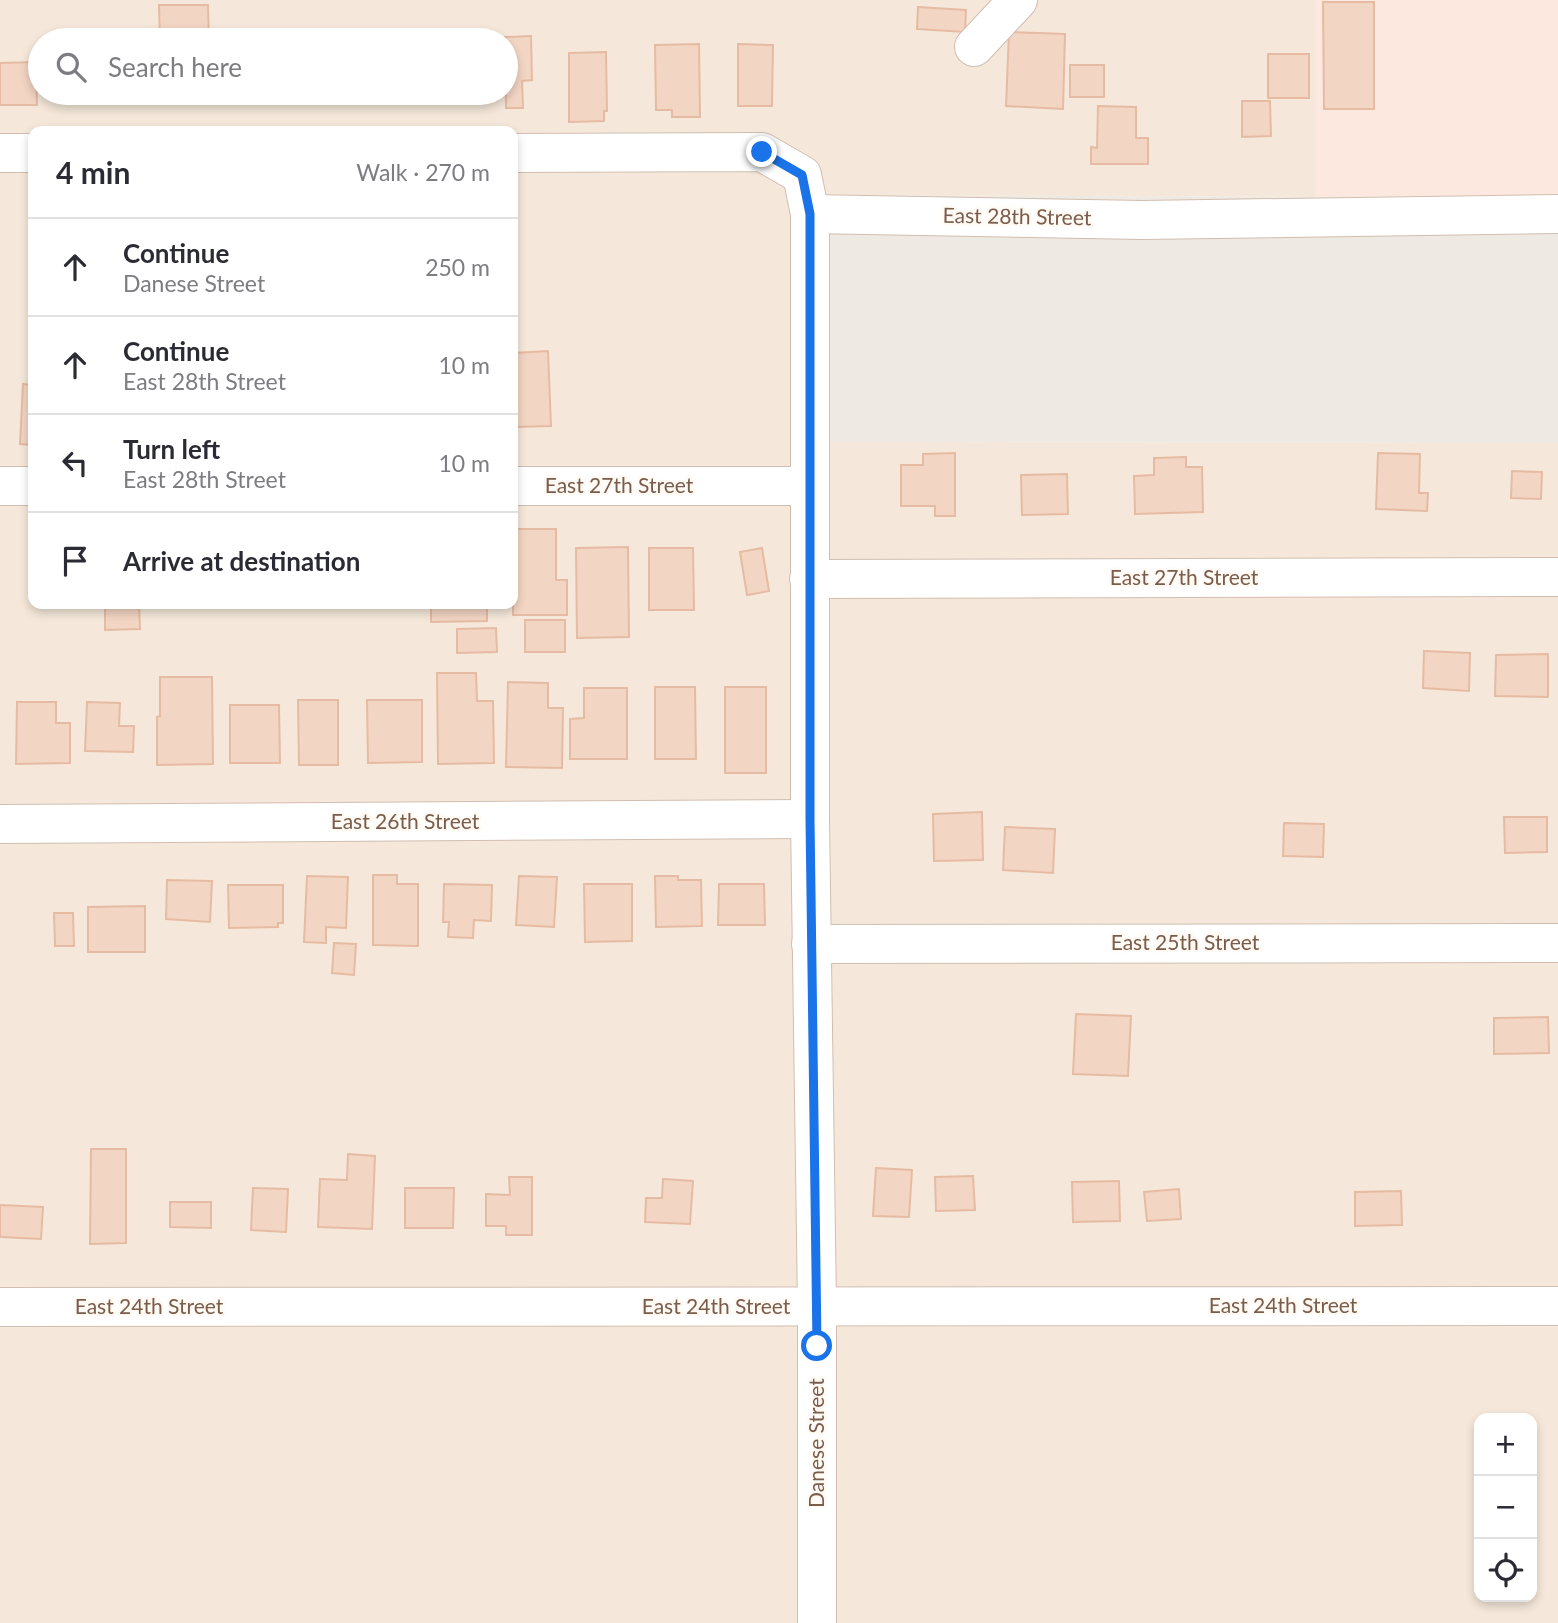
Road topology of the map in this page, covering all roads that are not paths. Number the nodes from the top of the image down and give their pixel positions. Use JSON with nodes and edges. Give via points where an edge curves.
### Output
{"nodes":[{"id":1,"x":1018,"y":0,"type":"edge"},
{"id":2,"x":974,"y":47,"type":"dead end"},
{"id":3,"x":0,"y":153,"type":"edge"},
{"id":4,"x":28,"y":153,"type":"edge"},
{"id":5,"x":518,"y":153,"type":"edge"},
{"id":6,"x":810,"y":214,"type":"junction"},
{"id":7,"x":1558,"y":214,"type":"edge"},
{"id":8,"x":0,"y":486,"type":"edge"},
{"id":9,"x":28,"y":486,"type":"edge"},
{"id":10,"x":518,"y":486,"type":"edge"},
{"id":11,"x":809,"y":486,"type":"junction"},
{"id":12,"x":1558,"y":577,"type":"edge"},
{"id":13,"x":809,"y":579,"type":"junction"},
{"id":14,"x":810,"y":819,"type":"junction"},
{"id":15,"x":0,"y":824,"type":"edge"},
{"id":16,"x":1558,"y":943,"type":"edge"},
{"id":17,"x":811,"y":944,"type":"junction"},
{"id":18,"x":1558,"y":1306,"type":"edge"},
{"id":19,"x":0,"y":1307,"type":"edge"},
{"id":20,"x":817,"y":1307,"type":"junction"},
{"id":21,"x":817,"y":1623,"type":"edge"}],
"edges":[{"from":1,"to":2,"type":"street"},
{"from":3,"to":4,"type":"street"},
{"from":5,"to":6,"type":"street","via":[[762,152],[802,175]]},
{"from":6,"to":7,"type":"street","name":"East 28th Street","via":[[1142,220]]},
{"from":6,"to":11,"type":"street","name":"Danese Street"},
{"from":8,"to":9,"type":"street"},
{"from":10,"to":11,"type":"street","name":"East 27th Street"},
{"from":11,"to":13,"type":"street","name":"Danese Street"},
{"from":12,"to":13,"type":"street","name":"East 27th Street"},
{"from":13,"to":14,"type":"street","name":"Danese Street"},
{"from":14,"to":15,"type":"street","name":"East 26th Street"},
{"from":14,"to":17,"type":"street","name":"Danese Street"},
{"from":16,"to":17,"type":"street","name":"East 25th Street"},
{"from":17,"to":20,"type":"street","name":"Danese Street"},
{"from":18,"to":20,"type":"street","name":"East 24th Street"},
{"from":19,"to":20,"type":"street","name":"East 24th Street"},
{"from":20,"to":21,"type":"street","name":"Danese Street"}]}
